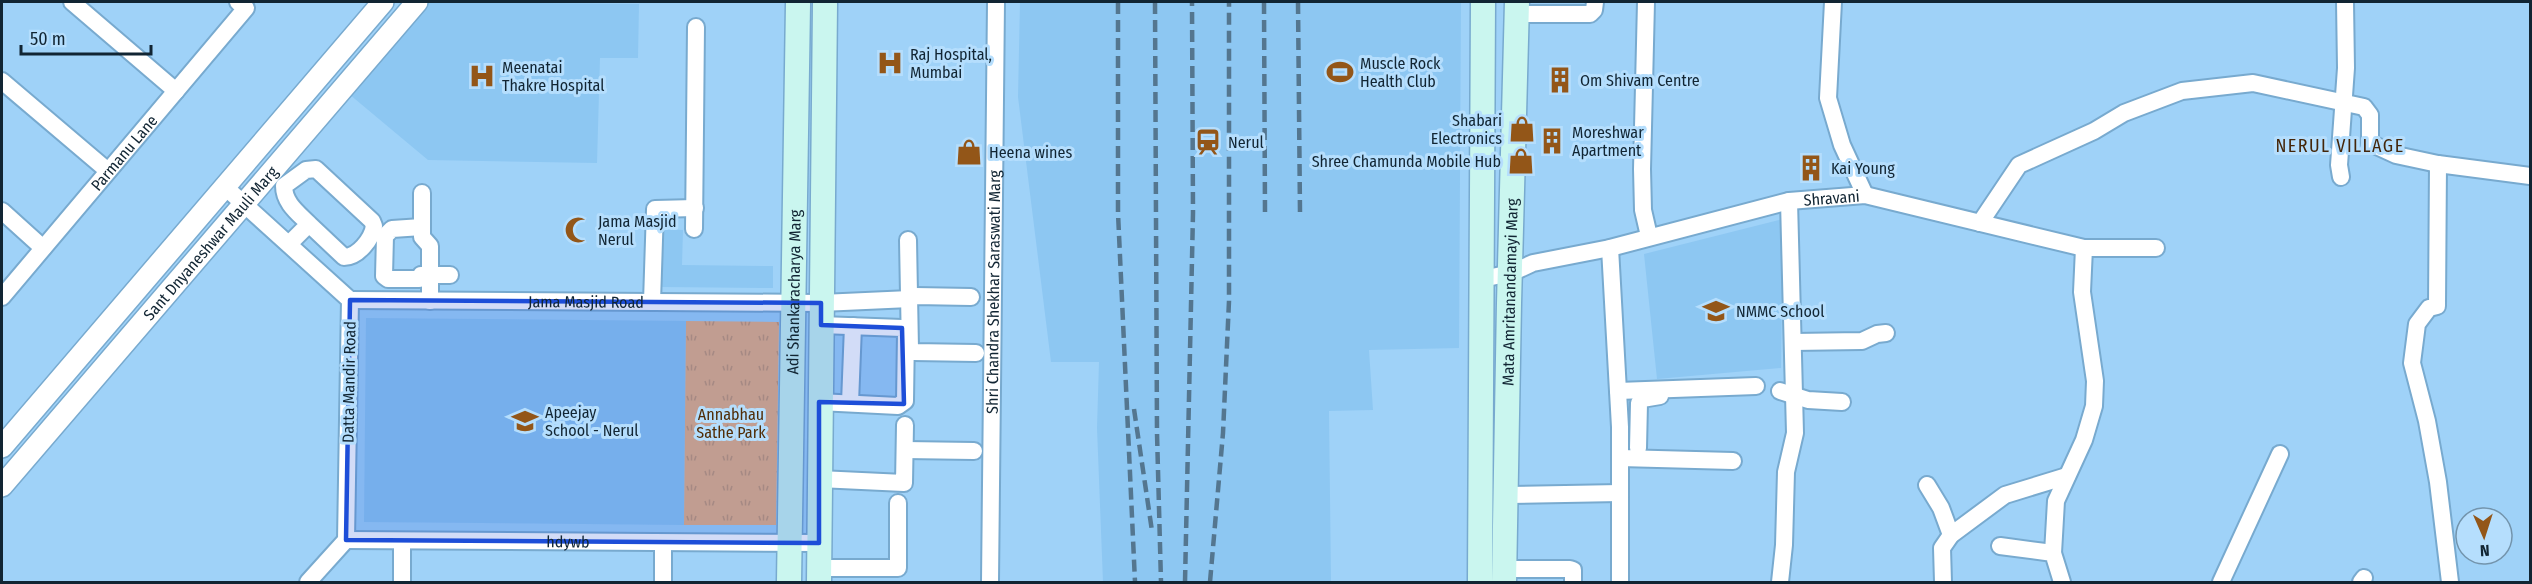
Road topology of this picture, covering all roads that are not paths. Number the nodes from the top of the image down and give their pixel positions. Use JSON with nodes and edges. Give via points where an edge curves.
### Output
{"nodes":[{"id":1,"x":72,"y":2,"type":"edge"},
{"id":2,"x":383,"y":2,"type":"edge"},
{"id":3,"x":417,"y":2,"type":"edge"},
{"id":4,"x":996,"y":2,"type":"edge"},
{"id":5,"x":1483,"y":2,"type":"edge"},
{"id":6,"x":1595,"y":2,"type":"edge"},
{"id":7,"x":1646,"y":2,"type":"edge"},
{"id":8,"x":1833,"y":2,"type":"edge"},
{"id":9,"x":2345,"y":2,"type":"edge"},
{"id":10,"x":797,"y":3,"type":"edge"},
{"id":11,"x":826,"y":3,"type":"edge"},
{"id":12,"x":242,"y":5,"type":"edge"},
{"id":13,"x":1517,"y":8,"type":"edge"},
{"id":14,"x":696,"y":27,"type":"dead end"},
{"id":15,"x":2,"y":81,"type":"edge"},
{"id":16,"x":176,"y":91,"type":"junction"},
{"id":17,"x":2342,"y":103,"type":"junction"},
{"id":18,"x":2438,"y":164,"type":"junction"},
{"id":19,"x":108,"y":171,"type":"junction"},
{"id":20,"x":2530,"y":176,"type":"edge"},
{"id":21,"x":2341,"y":177,"type":"dead end"},
{"id":22,"x":224,"y":186,"type":"junction"},
{"id":23,"x":422,"y":193,"type":"dead end"},
{"id":24,"x":1865,"y":195,"type":"junction"},
{"id":25,"x":1789,"y":201,"type":"junction"},
{"id":26,"x":244,"y":204,"type":"junction"},
{"id":27,"x":694,"y":208,"type":"junction"},
{"id":28,"x":2,"y":211,"type":"edge"},
{"id":29,"x":1980,"y":223,"type":"junction"},
{"id":30,"x":309,"y":224,"type":"junction"},
{"id":31,"x":422,"y":227,"type":"junction"},
{"id":32,"x":694,"y":229,"type":"dead end"},
{"id":33,"x":1649,"y":236,"type":"junction"},
{"id":34,"x":908,"y":240,"type":"dead end"},
{"id":35,"x":288,"y":244,"type":"junction"},
{"id":36,"x":43,"y":248,"type":"junction"},
{"id":37,"x":1610,"y":248,"type":"junction"},
{"id":38,"x":2084,"y":248,"type":"junction"},
{"id":39,"x":2156,"y":248,"type":"dead end"},
{"id":40,"x":1511,"y":273,"type":"junction"},
{"id":41,"x":430,"y":275,"type":"junction"},
{"id":42,"x":450,"y":275,"type":"dead end"},
{"id":43,"x":1482,"y":279,"type":"junction"},
{"id":44,"x":2,"y":297,"type":"edge"},
{"id":45,"x":972,"y":297,"type":"dead end"},
{"id":46,"x":910,"y":299,"type":"junction"},
{"id":47,"x":350,"y":300,"type":"junction"},
{"id":48,"x":430,"y":302,"type":"junction"},
{"id":49,"x":652,"y":302,"type":"junction"},
{"id":50,"x":793,"y":303,"type":"junction"},
{"id":51,"x":821,"y":314,"type":"junction"},
{"id":52,"x":853,"y":326,"type":"junction"},
{"id":53,"x":1886,"y":333,"type":"dead end"},
{"id":54,"x":1792,"y":342,"type":"junction"},
{"id":55,"x":975,"y":352,"type":"dead end"},
{"id":56,"x":1756,"y":386,"type":"dead end"},
{"id":57,"x":1618,"y":392,"type":"junction"},
{"id":58,"x":1787,"y":392,"type":"junction"},
{"id":59,"x":1642,"y":395,"type":"junction"},
{"id":60,"x":819,"y":402,"type":"junction"},
{"id":61,"x":1842,"y":402,"type":"dead end"},
{"id":62,"x":850,"y":403,"type":"junction"},
{"id":63,"x":905,"y":425,"type":"dead end"},
{"id":64,"x":2,"y":447,"type":"edge"},
{"id":65,"x":1638,"y":448,"type":"dead end"},
{"id":66,"x":905,"y":450,"type":"junction"},
{"id":67,"x":974,"y":451,"type":"dead end"},
{"id":68,"x":2280,"y":454,"type":"dead end"},
{"id":69,"x":1620,"y":458,"type":"junction"},
{"id":70,"x":1733,"y":461,"type":"dead end"},
{"id":71,"x":2067,"y":476,"type":"junction"},
{"id":72,"x":819,"y":479,"type":"junction"},
{"id":73,"x":904,"y":483,"type":"junction"},
{"id":74,"x":1927,"y":485,"type":"dead end"},
{"id":75,"x":2,"y":486,"type":"edge"},
{"id":76,"x":1616,"y":493,"type":"junction"},
{"id":77,"x":1507,"y":495,"type":"junction"},
{"id":78,"x":1950,"y":534,"type":"junction"},
{"id":79,"x":346,"y":540,"type":"junction"},
{"id":80,"x":402,"y":541,"type":"junction"},
{"id":81,"x":663,"y":543,"type":"junction"},
{"id":82,"x":819,"y":543,"type":"junction"},
{"id":83,"x":790,"y":544,"type":"junction"},
{"id":84,"x":2000,"y":546,"type":"dead end"},
{"id":85,"x":2053,"y":553,"type":"junction"},
{"id":86,"x":819,"y":575,"type":"edge"},
{"id":87,"x":898,"y":575,"type":"edge"},
{"id":88,"x":1504,"y":576,"type":"edge"},
{"id":89,"x":1474,"y":577,"type":"edge"},
{"id":90,"x":308,"y":582,"type":"edge"},
{"id":91,"x":402,"y":582,"type":"edge"},
{"id":92,"x":663,"y":582,"type":"edge"},
{"id":93,"x":789,"y":582,"type":"edge"},
{"id":94,"x":990,"y":582,"type":"edge"},
{"id":95,"x":1573,"y":582,"type":"edge"},
{"id":96,"x":1613,"y":582,"type":"edge"},
{"id":97,"x":1620,"y":582,"type":"edge"},
{"id":98,"x":1780,"y":582,"type":"edge"},
{"id":99,"x":1943,"y":582,"type":"edge"},
{"id":100,"x":2062,"y":582,"type":"edge"},
{"id":101,"x":2221,"y":582,"type":"edge"},
{"id":102,"x":2450,"y":582,"type":"edge"}],
"edges":[{"from":1,"to":16,"type":"street"},
{"from":2,"to":22,"type":"street","name":"Sant Dnyaneshwar Mauli Marg"},
{"from":3,"to":26,"type":"street","name":"Sant Dnyaneshwar Mauli Marg"},
{"from":4,"to":94,"type":"street","name":"Shri Chandra Shekhar Saraswati Marg"},
{"from":5,"to":43,"type":"main road","name":"Mata Amritanandamayi Marg"},
{"from":6,"to":13,"type":"street","via":[[1590,14]]},
{"from":7,"to":33,"type":"street","via":[[1642,179]]},
{"from":8,"to":24,"type":"street","via":[[1828,98],[1842,145]]},
{"from":9,"to":17,"type":"street"},
{"from":10,"to":11,"type":"main road","via":[[812,9]]},
{"from":10,"to":50,"type":"main road","name":"Adi Shankaracharya Marg"},
{"from":11,"to":51,"type":"main road","name":"Adi Shankaracharya Marg"},
{"from":12,"to":16,"type":"street","name":"Parmanu Lane"},
{"from":13,"to":40,"type":"main road","name":"Mata Amritanandamayi Marg"},
{"from":14,"to":27,"type":"street"},
{"from":15,"to":19,"type":"street"},
{"from":16,"to":19,"type":"street","name":"Parmanu Lane"},
{"from":17,"to":18,"type":"street","via":[[2364,107],[2370,115],[2370,142],[2396,155]]},
{"from":17,"to":21,"type":"street","via":[[2338,165]]},
{"from":17,"to":29,"type":"street","via":[[2253,83],[2182,91],[2124,113],[2019,165]]},
{"from":18,"to":20,"type":"street"},
{"from":18,"to":102,"type":"street","via":[[2437,306],[2429,308],[2416,324],[2412,363],[2429,432]]},
{"from":19,"to":36,"type":"street","name":"Parmanu Lane"},
{"from":22,"to":26,"type":"street","name":"Datta Mandir Road"},
{"from":22,"to":64,"type":"street","name":"Sant Dnyaneshwar Mauli Marg"},
{"from":23,"to":31,"type":"street"},
{"from":24,"to":25,"type":"street","name":"Shravani"},
{"from":24,"to":29,"type":"street","name":"Shravani"},
{"from":25,"to":33,"type":"street","name":"Shravani"},
{"from":25,"to":54,"type":"street"},
{"from":26,"to":35,"type":"street","name":"Datta Mandir Road"},
{"from":26,"to":75,"type":"street","name":"Sant Dnyaneshwar Mauli Marg"},
{"from":27,"to":32,"type":"street"},
{"from":27,"to":49,"type":"street","via":[[655,210]]},
{"from":28,"to":36,"type":"street"},
{"from":29,"to":38,"type":"street","name":"Shravani"},
{"from":30,"to":30,"type":"street","via":[[288,202],[284,186],[306,170],[315,169],[374,226],[368,242],[344,257]]},
{"from":30,"to":35,"type":"street"},
{"from":31,"to":41,"type":"street","via":[[422,237],[430,246]]},
{"from":31,"to":41,"type":"street","via":[[392,229],[385,236],[384,276],[419,279],[421,275]]},
{"from":33,"to":37,"type":"street","name":"Shravani"},
{"from":34,"to":46,"type":"street"},
{"from":35,"to":47,"type":"street","name":"Datta Mandir Road"},
{"from":36,"to":44,"type":"street","name":"Parmanu Lane"},
{"from":37,"to":40,"type":"street","name":"Shravani","via":[[1533,263]]},
{"from":37,"to":57,"type":"street"},
{"from":38,"to":39,"type":"street","name":"Shravani"},
{"from":38,"to":71,"type":"street","via":[[2082,292],[2095,381],[2094,406]]},
{"from":40,"to":43,"type":"street","name":"Shravani"},
{"from":40,"to":77,"type":"main road","name":"Mata Amritanandamayi Marg"},
{"from":41,"to":42,"type":"street"},
{"from":41,"to":48,"type":"street"},
{"from":43,"to":89,"type":"main road","name":"Mata Amritanandamayi Marg"},
{"from":45,"to":46,"type":"street"},
{"from":46,"to":51,"type":"street"},
{"from":46,"to":55,"type":"street","via":[[909,345],[913,352]]},
{"from":47,"to":48,"type":"street","name":"Jama Masjid Road"},
{"from":47,"to":79,"type":"street","name":"Datta Mandir Road"},
{"from":48,"to":49,"type":"street","name":"Jama Masjid Road"},
{"from":49,"to":50,"type":"street","name":"Jama Masjid Road"},
{"from":50,"to":51,"type":"street","name":"Jama Masjid Road"},
{"from":50,"to":83,"type":"main road","name":"Adi Shankaracharya Marg"},
{"from":51,"to":52,"type":"street"},
{"from":51,"to":60,"type":"main road","name":"Adi Shankaracharya Marg"},
{"from":52,"to":62,"type":"street"},
{"from":52,"to":62,"type":"street","via":[[902,328],[906,333],[905,401],[898,406]]},
{"from":53,"to":54,"type":"street","via":[[1862,341]]},
{"from":54,"to":58,"type":"street"},
{"from":56,"to":59,"type":"street","via":[[1674,389]]},
{"from":57,"to":59,"type":"street"},
{"from":57,"to":69,"type":"street"},
{"from":58,"to":61,"type":"street","via":[[1808,400]]},
{"from":58,"to":98,"type":"street","via":[[1795,433],[1786,472]]},
{"from":59,"to":65,"type":"street"},
{"from":60,"to":62,"type":"street"},
{"from":60,"to":72,"type":"main road","name":"Adi Shankaracharya Marg"},
{"from":63,"to":66,"type":"street"},
{"from":66,"to":67,"type":"street"},
{"from":66,"to":73,"type":"street"},
{"from":68,"to":101,"type":"street"},
{"from":69,"to":70,"type":"street"},
{"from":69,"to":76,"type":"street"},
{"from":71,"to":78,"type":"street","via":[[2005,495]]},
{"from":71,"to":85,"type":"street","via":[[2056,501]]},
{"from":72,"to":73,"type":"street"},
{"from":72,"to":82,"type":"main road","name":"Adi Shankaracharya Marg"},
{"from":73,"to":87,"type":"street"},
{"from":74,"to":78,"type":"street"},
{"from":76,"to":77,"type":"street"},
{"from":76,"to":96,"type":"street"},
{"from":76,"to":97,"type":"street"},
{"from":77,"to":88,"type":"main road","name":"Mata Amritanandamayi Marg"},
{"from":78,"to":99,"type":"street","via":[[1942,548]]},
{"from":79,"to":80,"type":"street","name":"hdywb"},
{"from":79,"to":90,"type":"street"},
{"from":80,"to":81,"type":"street","name":"hdywb"},
{"from":80,"to":91,"type":"street"},
{"from":81,"to":83,"type":"street","name":"hdywb"},
{"from":81,"to":92,"type":"street"},
{"from":82,"to":83,"type":"street","name":"hdywb"},
{"from":82,"to":86,"type":"main road","name":"Adi Shankaracharya Marg"},
{"from":83,"to":93,"type":"main road","name":"Adi Shankaracharya Marg"},
{"from":84,"to":85,"type":"street"},
{"from":85,"to":100,"type":"street"},
{"from":86,"to":87,"type":"street"},
{"from":88,"to":95,"type":"street","via":[[1570,569]]}]}
